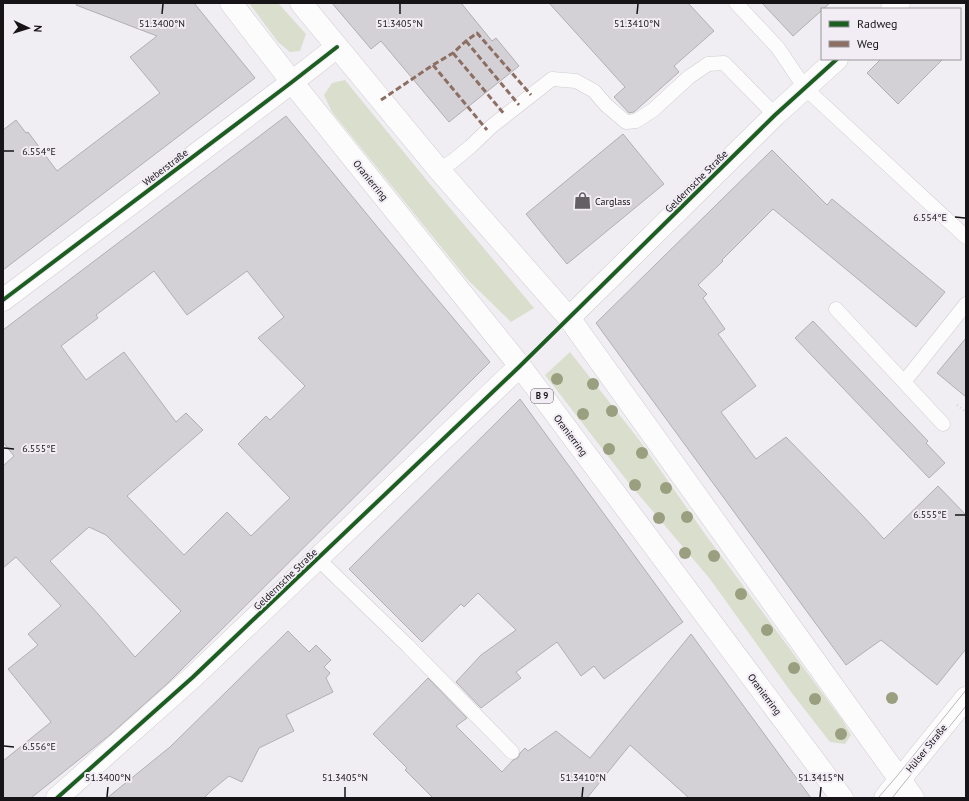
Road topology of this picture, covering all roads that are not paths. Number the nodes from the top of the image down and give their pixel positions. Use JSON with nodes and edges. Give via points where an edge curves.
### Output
{"nodes":[{"id":1,"x":231,"y":3,"type":"edge"},
{"id":2,"x":301,"y":3,"type":"edge"},
{"id":3,"x":736,"y":3,"type":"edge"},
{"id":4,"x":337,"y":47,"type":"junction"},
{"id":5,"x":836,"y":60,"type":"edge"},
{"id":6,"x":292,"y":82,"type":"junction"},
{"id":7,"x":805,"y":88,"type":"junction"},
{"id":8,"x":775,"y":115,"type":"junction"},
{"id":9,"x":438,"y":170,"type":"junction"},
{"id":10,"x":966,"y":237,"type":"edge"},
{"id":11,"x":3,"y":300,"type":"edge"},
{"id":12,"x":966,"y":304,"type":"edge"},
{"id":13,"x":836,"y":309,"type":"dead end"},
{"id":14,"x":569,"y":318,"type":"junction"},
{"id":15,"x":520,"y":366,"type":"junction"},
{"id":16,"x":904,"y":382,"type":"junction"},
{"id":17,"x":942,"y":424,"type":"dead end"},
{"id":18,"x":318,"y":559,"type":"junction"},
{"id":19,"x":966,"y":698,"type":"edge"},
{"id":20,"x":512,"y":752,"type":"dead end"},
{"id":21,"x":900,"y":780,"type":"junction"},
{"id":22,"x":57,"y":798,"type":"edge"},
{"id":23,"x":842,"y":798,"type":"edge"},
{"id":24,"x":885,"y":798,"type":"edge"},
{"id":25,"x":913,"y":798,"type":"edge"}],
"edges":[{"from":1,"to":6,"type":"main road","name":"Oranierring","number":"B 9"},
{"from":2,"to":4,"type":"main road"},
{"from":3,"to":7,"type":"lane","via":[[778,48]]},
{"from":4,"to":6,"type":"main road","name":"Weberstraße"},
{"from":4,"to":9,"type":"main road"},
{"from":5,"to":7,"type":"main road","name":"Geldernsche Straße"},
{"from":6,"to":11,"type":"main road","name":"Weberstraße"},
{"from":6,"to":15,"type":"main road","name":"Oranierring","number":"B 9"},
{"from":7,"to":8,"type":"main road","name":"Geldernsche Straße"},
{"from":7,"to":10,"type":"lane"},
{"from":8,"to":9,"type":"lane","via":[[724,64],[708,64],[689,77],[653,110],[636,121],[626,122],[594,91],[576,80],[552,79],[492,126],[453,161]]},
{"from":8,"to":14,"type":"main road","name":"Geldernsche Straße"},
{"from":9,"to":14,"type":"main road"},
{"from":12,"to":16,"type":"lane"},
{"from":13,"to":16,"type":"lane"},
{"from":14,"to":21,"type":"main road"},
{"from":15,"to":18,"type":"main road","name":"Geldernsche Straße"},
{"from":15,"to":23,"type":"main road","name":"Oranierring","number":"B 9"},
{"from":16,"to":17,"type":"lane"},
{"from":18,"to":20,"type":"lane","via":[[407,644]]},
{"from":18,"to":22,"type":"main road","name":"Geldernsche Straße","via":[[193,678]]},
{"from":19,"to":21,"type":"main road","name":"Hülser Straße"},
{"from":21,"to":24,"type":"main road","name":"Hülser Straße"},
{"from":21,"to":25,"type":"main road"}]}
